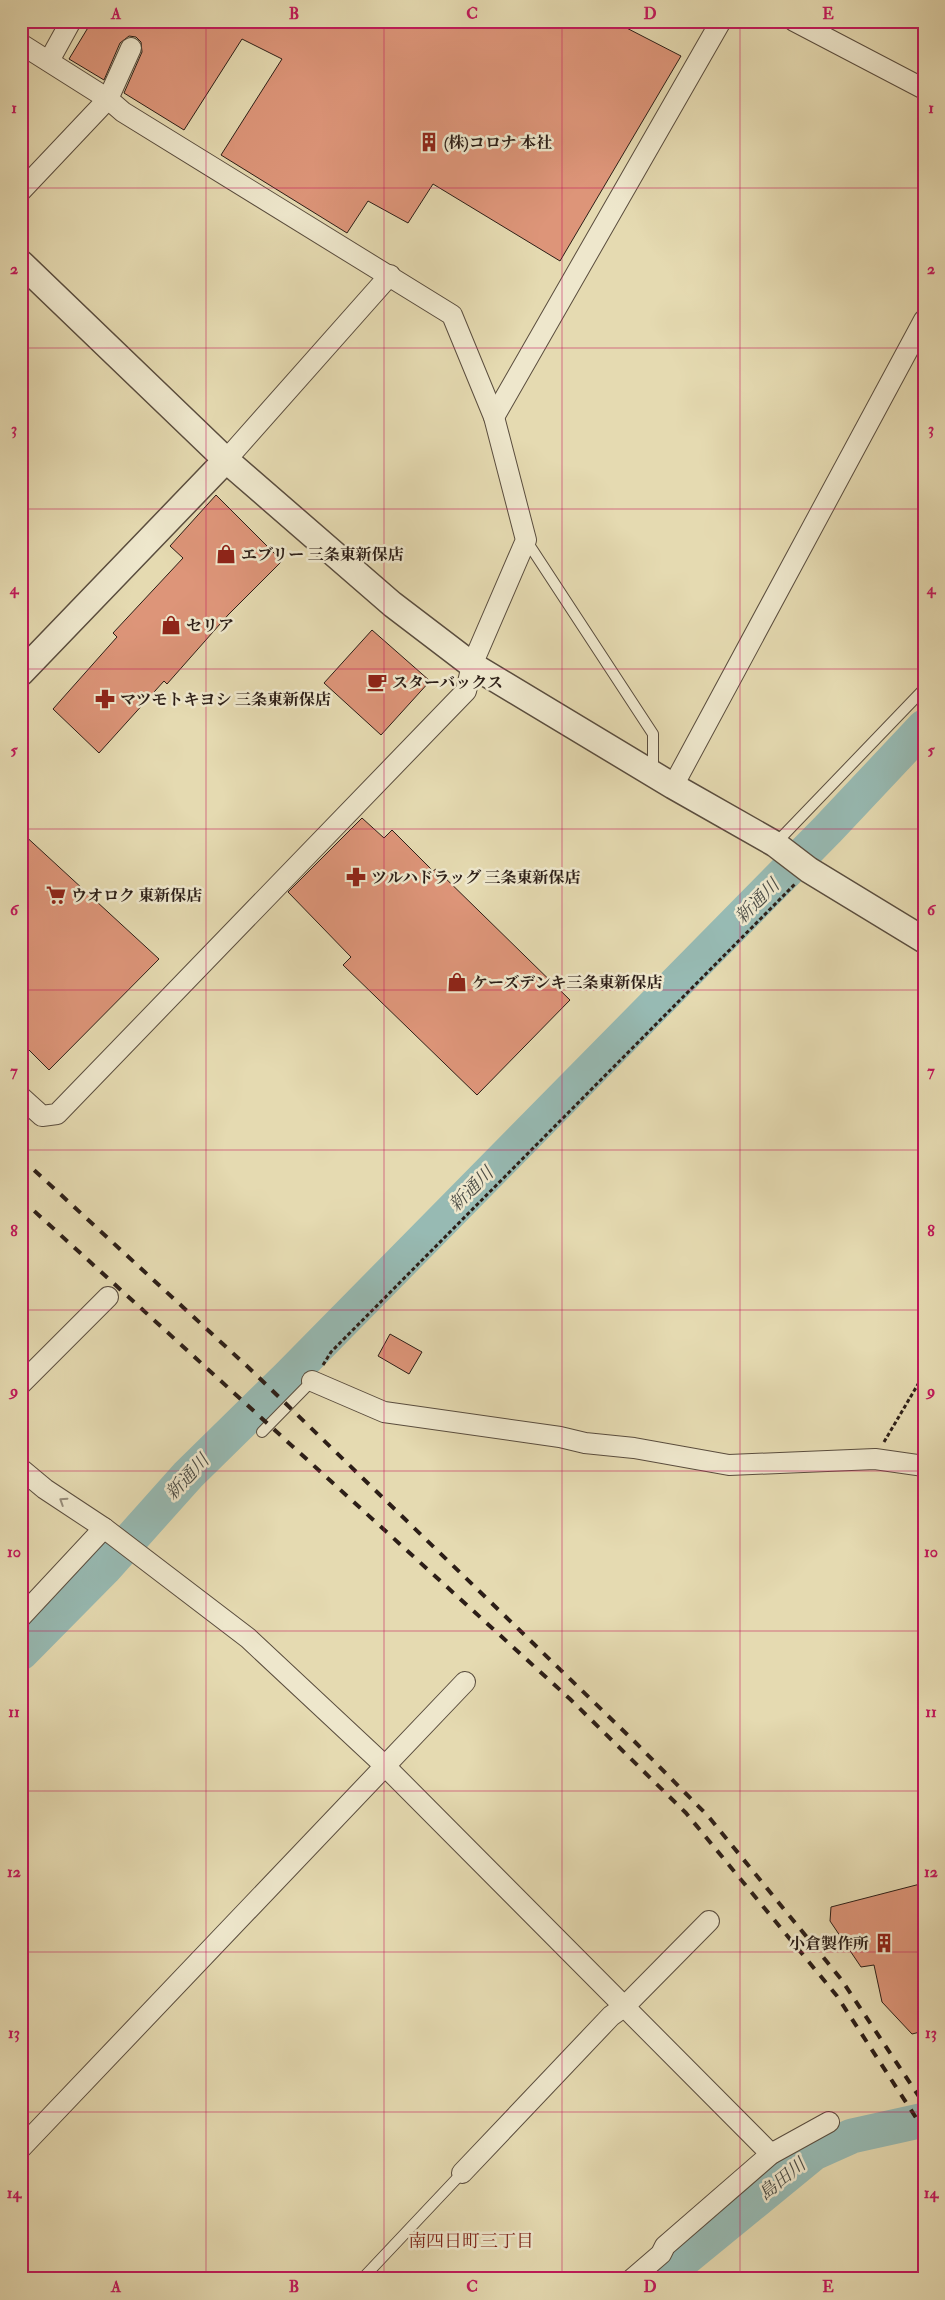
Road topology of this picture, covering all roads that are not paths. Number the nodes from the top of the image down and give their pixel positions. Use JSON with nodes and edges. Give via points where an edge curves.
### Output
{"nodes":[{"id":1,"x":71,"y":21,"type":"edge"},
{"id":2,"x":722,"y":21,"type":"edge"},
{"id":3,"x":794,"y":21,"type":"edge"},
{"id":4,"x":21,"y":44,"type":"edge"},
{"id":5,"x":131,"y":48,"type":"dead end"},
{"id":6,"x":49,"y":61,"type":"junction"},
{"id":7,"x":924,"y":89,"type":"edge"},
{"id":8,"x":108,"y":99,"type":"junction"},
{"id":9,"x":21,"y":191,"type":"edge"},
{"id":10,"x":21,"y":263,"type":"edge"},
{"id":11,"x":390,"y":275,"type":"junction"},
{"id":12,"x":924,"y":320,"type":"edge"},
{"id":13,"x":494,"y":417,"type":"junction"},
{"id":14,"x":226,"y":460,"type":"junction"},
{"id":15,"x":526,"y":540,"type":"junction"},
{"id":16,"x":472,"y":665,"type":"junction"},
{"id":17,"x":21,"y":673,"type":"edge"},
{"id":18,"x":924,"y":689,"type":"edge"},
{"id":19,"x":663,"y":779,"type":"junction"},
{"id":20,"x":794,"y":858,"type":"junction"},
{"id":21,"x":924,"y":940,"type":"edge"},
{"id":22,"x":21,"y":1097,"type":"edge"},
{"id":23,"x":108,"y":1297,"type":"dead end"},
{"id":24,"x":312,"y":1381,"type":"joint"},
{"id":25,"x":21,"y":1384,"type":"edge"},
{"id":26,"x":262,"y":1432,"type":"dead end"},
{"id":27,"x":924,"y":1466,"type":"edge"},
{"id":28,"x":21,"y":1470,"type":"edge"},
{"id":29,"x":104,"y":1528,"type":"junction"},
{"id":30,"x":21,"y":1617,"type":"edge"},
{"id":31,"x":465,"y":1682,"type":"dead end"},
{"id":32,"x":384,"y":1765,"type":"junction"},
{"id":33,"x":709,"y":1921,"type":"dead end"},
{"id":34,"x":625,"y":2006,"type":"junction"},
{"id":35,"x":829,"y":2122,"type":"dead end"},
{"id":36,"x":21,"y":2148,"type":"edge"},
{"id":37,"x":771,"y":2154,"type":"junction"},
{"id":38,"x":462,"y":2173,"type":"joint"},
{"id":39,"x":362,"y":2279,"type":"edge"},
{"id":40,"x":632,"y":2279,"type":"edge"}],
"edges":[{"from":1,"to":6,"type":"street"},
{"from":2,"to":13,"type":"street"},
{"from":3,"to":7,"type":"street"},
{"from":4,"to":6,"type":"street"},
{"from":5,"to":8,"type":"street"},
{"from":6,"to":8,"type":"street"},
{"from":8,"to":9,"type":"street"},
{"from":8,"to":11,"type":"street","via":[[123,112]]},
{"from":10,"to":14,"type":"street"},
{"from":11,"to":13,"type":"street","via":[[452,315]]},
{"from":11,"to":14,"type":"street"},
{"from":12,"to":19,"type":"street"},
{"from":13,"to":15,"type":"street"},
{"from":14,"to":16,"type":"street","via":[[392,604]]},
{"from":14,"to":17,"type":"street"},
{"from":15,"to":16,"type":"street"},
{"from":15,"to":19,"type":"lane","via":[[652,734]]},
{"from":16,"to":19,"type":"street"},
{"from":16,"to":22,"type":"street","via":[[466,691],[57,1114],[42,1116]]},
{"from":18,"to":20,"type":"lane"},
{"from":19,"to":20,"type":"street"},
{"from":20,"to":21,"type":"street"},
{"from":23,"to":25,"type":"street"},
{"from":24,"to":26,"type":"lane"},
{"from":24,"to":27,"type":"street","via":[[384,1412],[634,1448],[729,1466],[875,1459]]},
{"from":29,"to":28,"type":"street","one_way":true},
{"from":29,"to":30,"type":"street"},
{"from":29,"to":32,"type":"street","via":[[248,1638]]},
{"from":31,"to":32,"type":"street"},
{"from":32,"to":34,"type":"street"},
{"from":32,"to":36,"type":"street"},
{"from":33,"to":34,"type":"street"},
{"from":34,"to":37,"type":"street"},
{"from":34,"to":38,"type":"street","via":[[611,2016]]},
{"from":35,"to":37,"type":"street"},
{"from":37,"to":40,"type":"street"},
{"from":38,"to":39,"type":"lane"}]}
